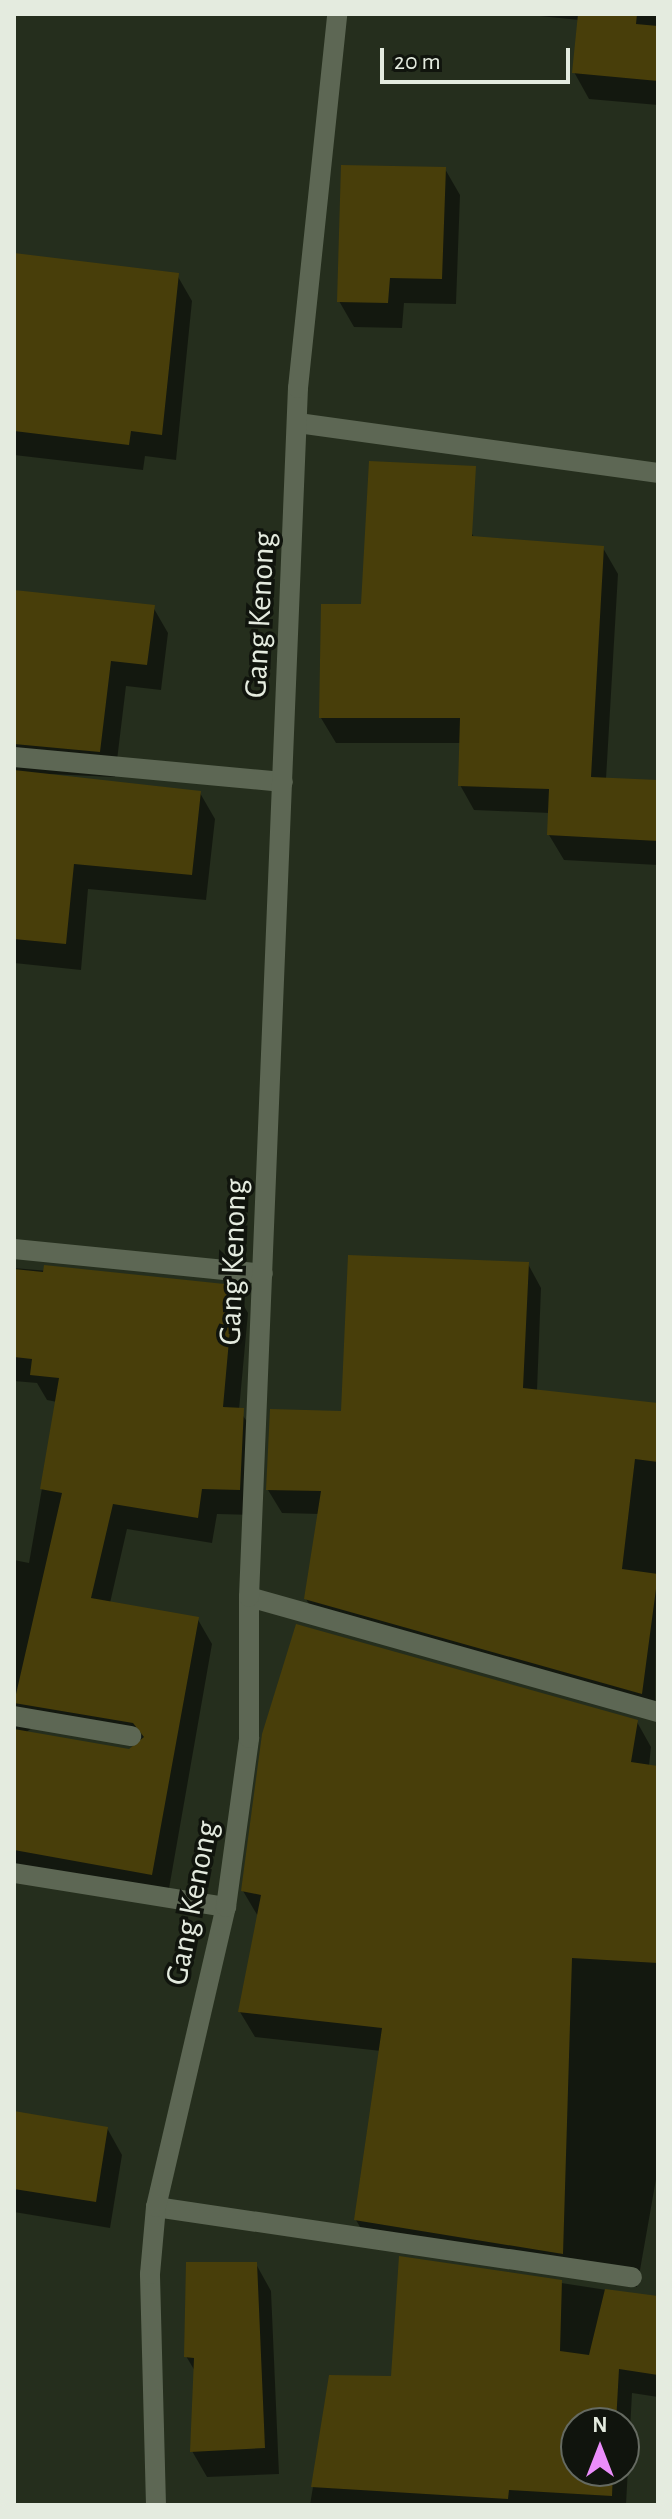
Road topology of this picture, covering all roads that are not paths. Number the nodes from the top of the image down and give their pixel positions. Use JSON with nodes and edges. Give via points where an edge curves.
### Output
{"nodes":[{"id":1,"x":337,"y":14,"type":"edge"},
{"id":2,"x":298,"y":423,"type":"junction"},
{"id":3,"x":658,"y":473,"type":"edge"},
{"id":4,"x":14,"y":757,"type":"edge"},
{"id":5,"x":283,"y":782,"type":"junction"},
{"id":6,"x":14,"y":1249,"type":"edge"},
{"id":7,"x":263,"y":1274,"type":"junction"},
{"id":8,"x":249,"y":1597,"type":"junction"},
{"id":9,"x":658,"y":1712,"type":"edge"},
{"id":10,"x":14,"y":1716,"type":"edge"},
{"id":11,"x":131,"y":1736,"type":"dead end"},
{"id":12,"x":14,"y":1873,"type":"edge"},
{"id":13,"x":226,"y":1907,"type":"junction"},
{"id":14,"x":156,"y":2207,"type":"junction"},
{"id":15,"x":632,"y":2277,"type":"dead end"},
{"id":16,"x":156,"y":2505,"type":"edge"}],
"edges":[{"from":1,"to":2,"type":"street","name":"Gang Kenong"},
{"from":2,"to":3,"type":"street"},
{"from":2,"to":5,"type":"street","name":"Gang Kenong"},
{"from":4,"to":5,"type":"street"},
{"from":5,"to":7,"type":"street","name":"Gang Kenong"},
{"from":6,"to":7,"type":"street"},
{"from":7,"to":8,"type":"street","name":"Gang Kenong"},
{"from":8,"to":9,"type":"street"},
{"from":8,"to":13,"type":"street","name":"Gang Kenong","via":[[249,1738]]},
{"from":10,"to":11,"type":"street"},
{"from":12,"to":13,"type":"street"},
{"from":13,"to":14,"type":"street","name":"Gang Kenong"},
{"from":14,"to":15,"type":"street"},
{"from":14,"to":16,"type":"street","name":"Gang Kenong","via":[[150,2274]]}]}
